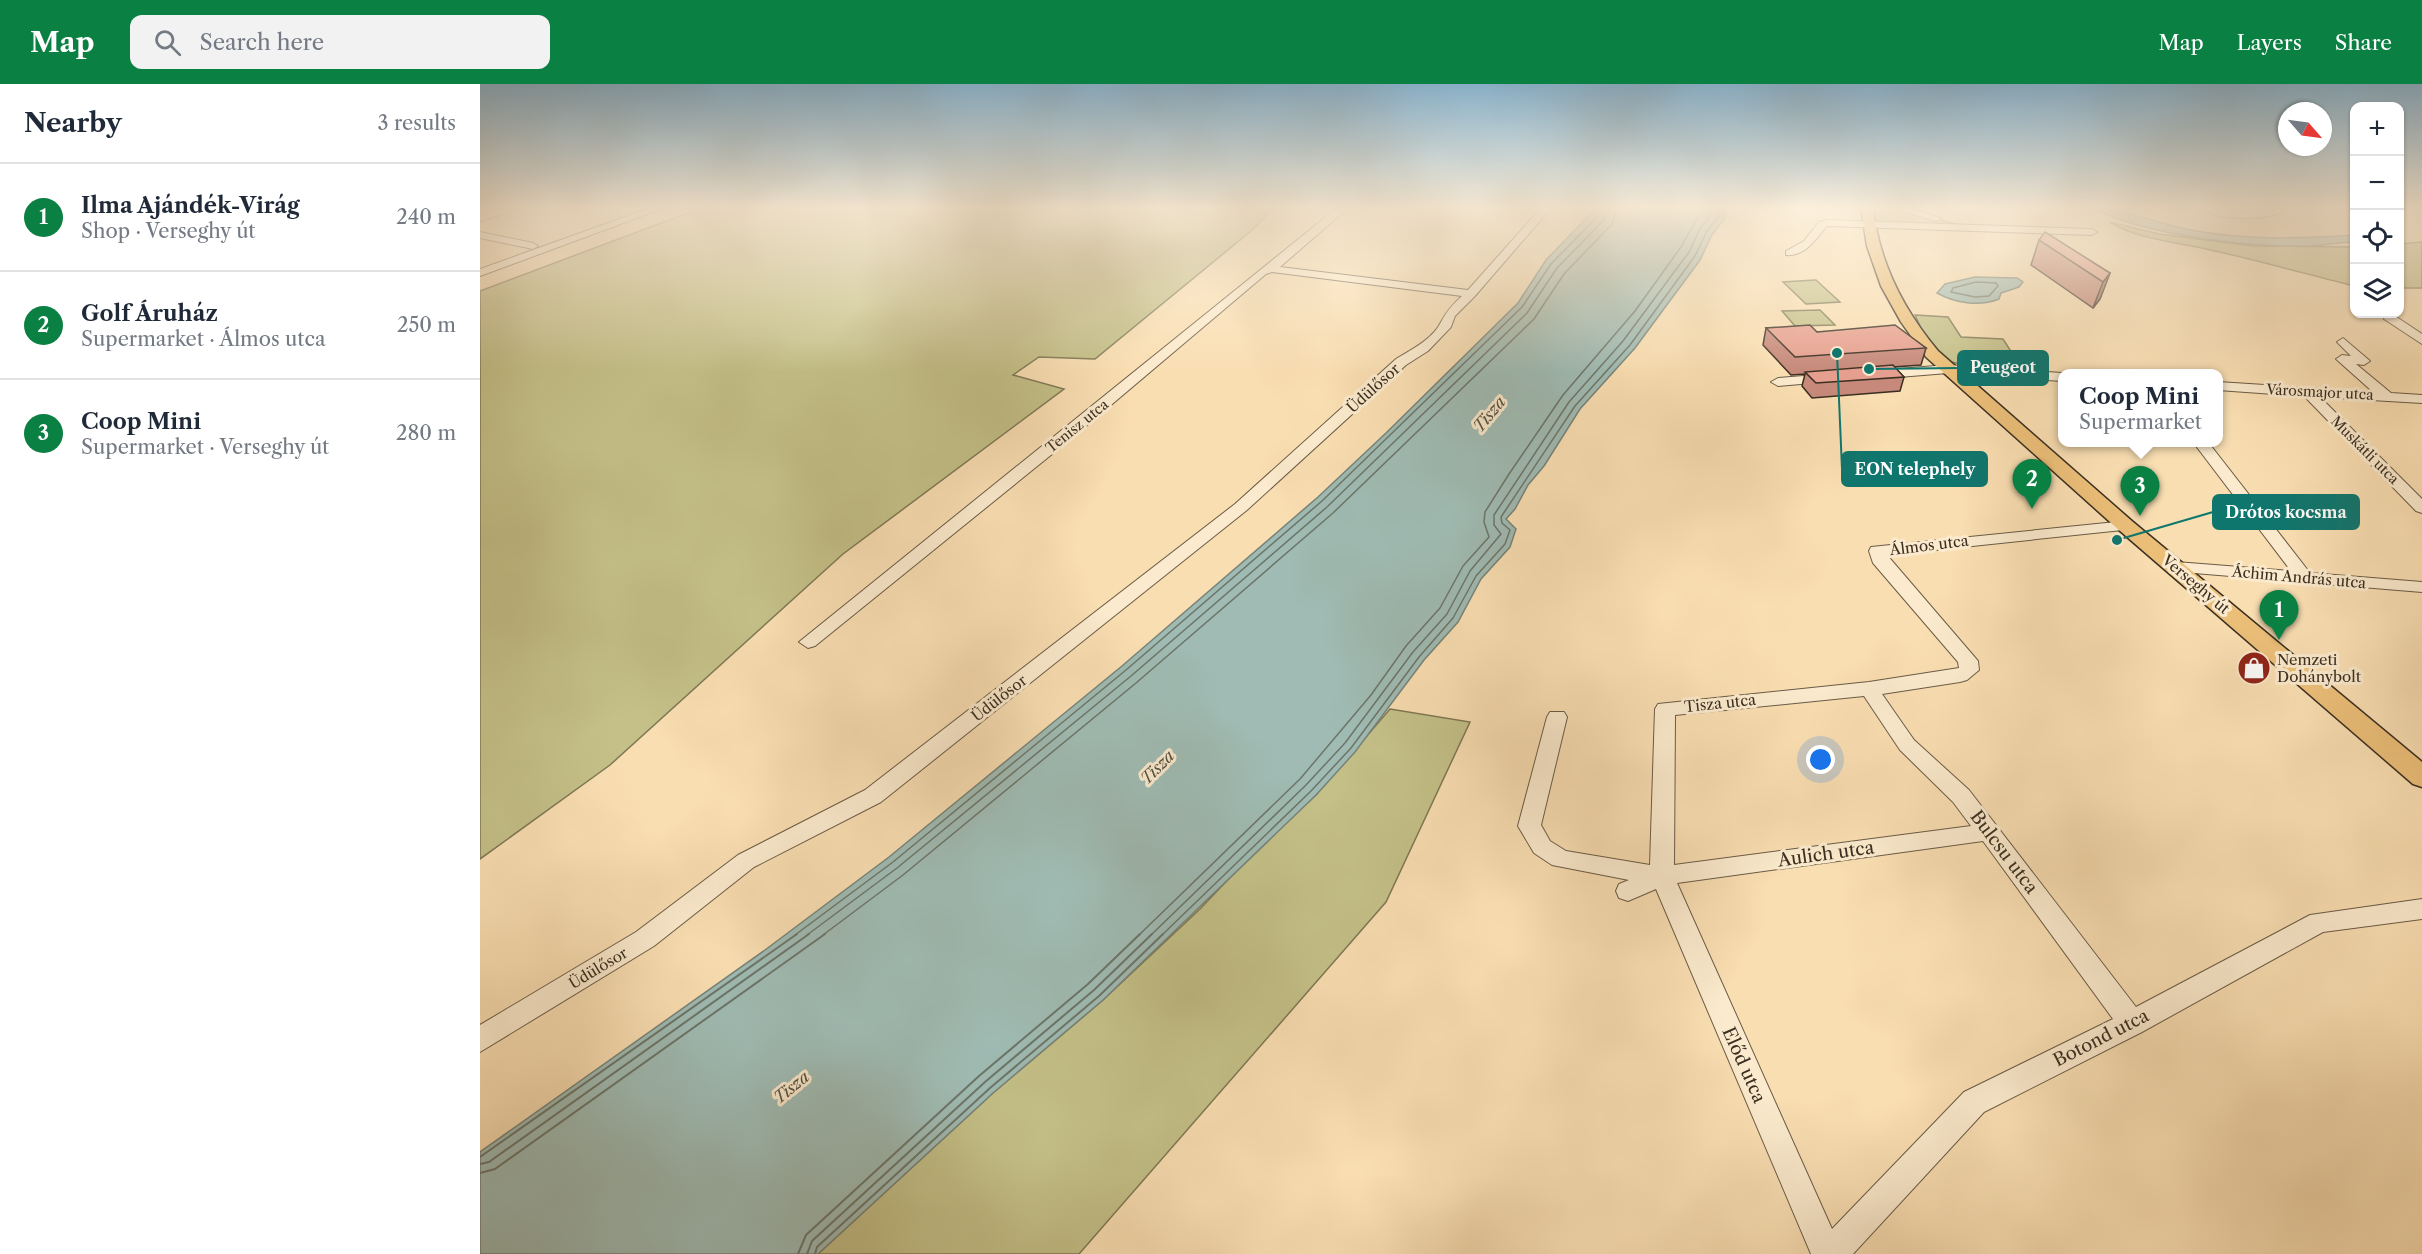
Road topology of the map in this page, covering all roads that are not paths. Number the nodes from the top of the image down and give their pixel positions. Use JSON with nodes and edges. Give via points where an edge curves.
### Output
{"nodes":[{"id":1,"x":509,"y":263,"type":"edge"},
{"id":2,"x":1279,"y":263,"type":"edge"},
{"id":3,"x":1498,"y":263,"type":"edge"},
{"id":4,"x":1878,"y":263,"type":"edge"},
{"id":5,"x":1271,"y":269,"type":"junction"},
{"id":6,"x":480,"y":273,"type":"edge"},
{"id":7,"x":1471,"y":294,"type":"junction"},
{"id":8,"x":2391,"y":318,"type":"edge"},
{"id":9,"x":2422,"y":340,"type":"edge"},
{"id":10,"x":2343,"y":342,"type":"dead end"},
{"id":11,"x":1932,"y":354,"type":"junction"},
{"id":12,"x":1948,"y":369,"type":"junction"},
{"id":13,"x":2028,"y":375,"type":"junction"},
{"id":14,"x":2058,"y":377,"type":"edge"},
{"id":15,"x":1778,"y":382,"type":"dead end"},
{"id":16,"x":2223,"y":386,"type":"edge"},
{"id":17,"x":2308,"y":392,"type":"junction"},
{"id":18,"x":2386,"y":396,"type":"junction"},
{"id":19,"x":2422,"y":399,"type":"edge"},
{"id":20,"x":2204,"y":447,"type":"edge"},
{"id":21,"x":2422,"y":508,"type":"edge"},
{"id":22,"x":2126,"y":526,"type":"junction"},
{"id":23,"x":2176,"y":567,"type":"junction"},
{"id":24,"x":2305,"y":578,"type":"junction"},
{"id":25,"x":2422,"y":588,"type":"edge"},
{"id":26,"x":808,"y":642,"type":"dead end"},
{"id":27,"x":1968,"y":661,"type":"joint"},
{"id":28,"x":1869,"y":689,"type":"junction"},
{"id":29,"x":1557,"y":717,"type":"dead end"},
{"id":30,"x":2422,"y":777,"type":"edge"},
{"id":31,"x":1989,"y":832,"type":"junction"},
{"id":32,"x":1662,"y":876,"type":"junction"},
{"id":33,"x":1628,"y":891,"type":"dead end"},
{"id":34,"x":2422,"y":909,"type":"edge"},
{"id":35,"x":2132,"y":1023,"type":"junction"},
{"id":36,"x":480,"y":1040,"type":"edge"},
{"id":37,"x":1829,"y":1254,"type":"edge"}],
"edges":[{"from":1,"to":6,"type":"street"},
{"from":2,"to":5,"type":"street","name":"Tenisz utca"},
{"from":3,"to":7,"type":"street","name":"Üdülősor"},
{"from":4,"to":11,"type":"main road","name":"Verseghy út","via":[[1915,333]]},
{"from":5,"to":7,"type":"street"},
{"from":5,"to":26,"type":"street","name":"Tenisz utca","via":[[1262,272],[1067,435]]},
{"from":7,"to":36,"type":"street","name":"Üdülősor","via":[[1424,348],[1401,362],[1241,507],[873,796],[746,861],[645,939]]},
{"from":8,"to":9,"type":"street"},
{"from":10,"to":18,"type":"street","via":[[2364,361],[2342,359]]},
{"from":11,"to":12,"type":"main road","name":"Verseghy út"},
{"from":11,"to":13,"type":"street","via":[[1950,364]]},
{"from":12,"to":13,"type":"street"},
{"from":12,"to":15,"type":"street"},
{"from":12,"to":22,"type":"main road","name":"Verseghy út"},
{"from":13,"to":14,"type":"street"},
{"from":16,"to":17,"type":"street","name":"Városmajor utca"},
{"from":17,"to":18,"type":"street","name":"Városmajor utca"},
{"from":17,"to":21,"type":"street","name":"Muskátli utca"},
{"from":18,"to":19,"type":"street","name":"Városmajor utca"},
{"from":20,"to":24,"type":"street"},
{"from":22,"to":23,"type":"main road","name":"Verseghy út"},
{"from":22,"to":27,"type":"street","name":"Álmos utca","via":[[1877,550],[1879,559]]},
{"from":23,"to":24,"type":"street","name":"Áchim András utca"},
{"from":23,"to":30,"type":"main road","name":"Verseghy út"},
{"from":24,"to":25,"type":"street","name":"Áchim András utca"},
{"from":27,"to":28,"type":"street","name":"Tisza utca","via":[[1969,670],[1960,676]]},
{"from":28,"to":31,"type":"street","name":"Bulcsu utca","via":[[1907,745],[1961,796]]},
{"from":28,"to":32,"type":"street","name":"Tisza utca","via":[[1665,709]]},
{"from":29,"to":32,"type":"street","via":[[1529,826],[1542,847],[1560,859]]},
{"from":31,"to":32,"type":"street","name":"Aulich utca"},
{"from":31,"to":35,"type":"street","name":"Bulcsu utca"},
{"from":32,"to":33,"type":"street"},
{"from":32,"to":37,"type":"street","name":"Előd utca"},
{"from":34,"to":35,"type":"street","name":"Botond utca","via":[[2319,922]]},
{"from":35,"to":37,"type":"street","name":"Botond utca","via":[[1974,1102]]}]}
